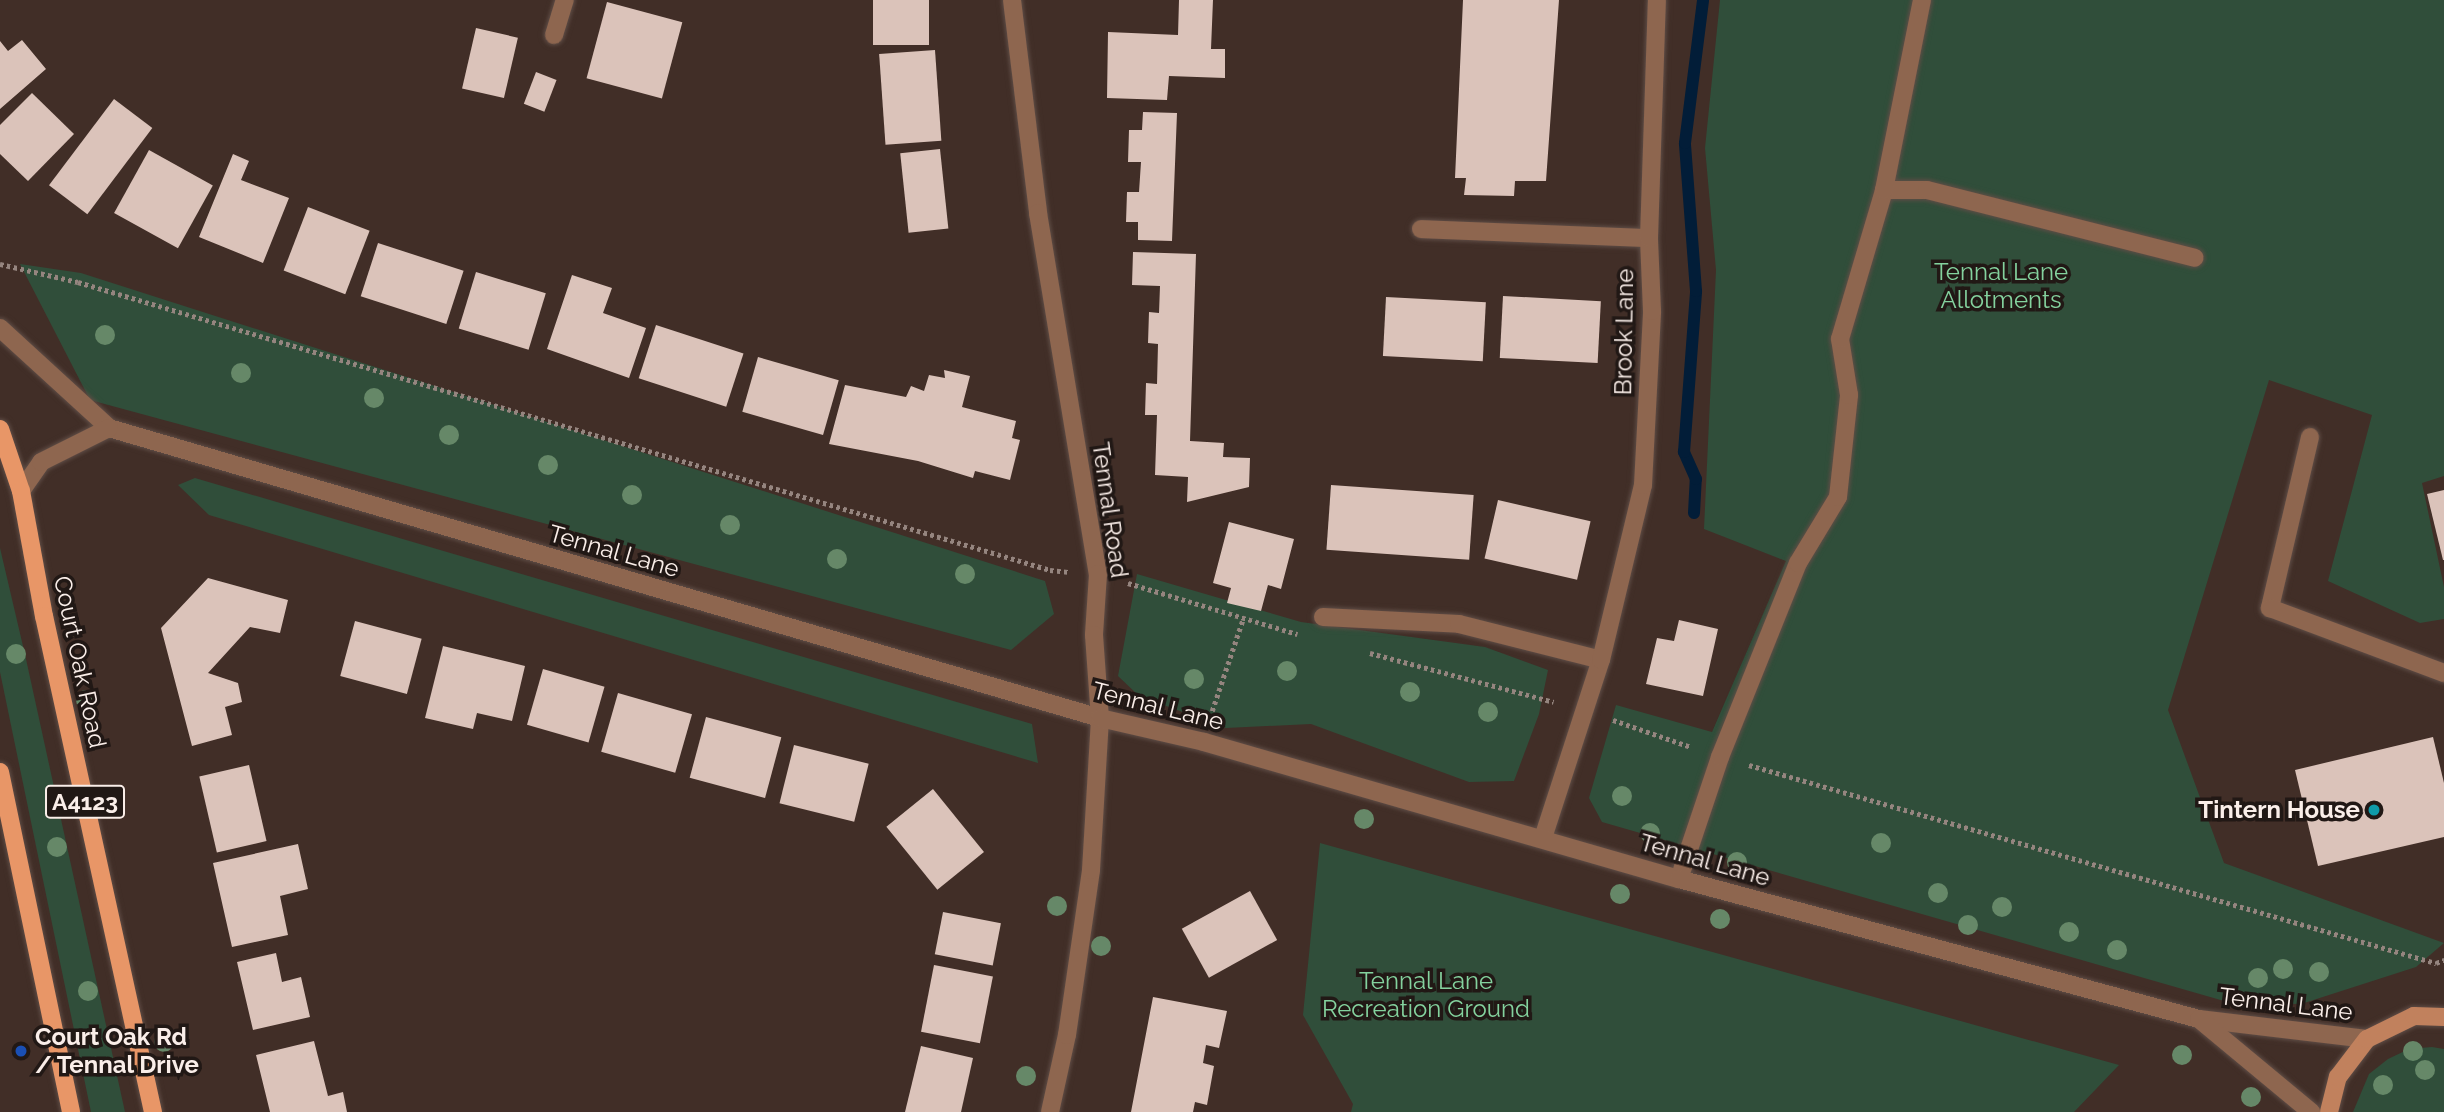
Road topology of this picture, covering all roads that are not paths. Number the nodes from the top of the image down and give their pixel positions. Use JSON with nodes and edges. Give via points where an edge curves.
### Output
{"nodes":[{"id":1,"x":565,"y":0,"type":"edge"},
{"id":2,"x":1012,"y":0,"type":"edge"},
{"id":3,"x":1657,"y":0,"type":"edge"},
{"id":4,"x":1922,"y":0,"type":"edge"},
{"id":5,"x":554,"y":36,"type":"dead end"},
{"id":6,"x":1884,"y":190,"type":"junction"},
{"id":7,"x":1421,"y":229,"type":"dead end"},
{"id":8,"x":1649,"y":238,"type":"junction"},
{"id":9,"x":2195,"y":258,"type":"dead end"},
{"id":10,"x":0,"y":328,"type":"edge"},
{"id":11,"x":109,"y":428,"type":"junction"},
{"id":12,"x":0,"y":429,"type":"edge"},
{"id":13,"x":2310,"y":437,"type":"dead end"},
{"id":14,"x":21,"y":491,"type":"junction"},
{"id":15,"x":1323,"y":617,"type":"dead end"},
{"id":16,"x":1601,"y":660,"type":"junction"},
{"id":17,"x":2444,"y":673,"type":"edge"},
{"id":18,"x":1100,"y":718,"type":"junction"},
{"id":19,"x":0,"y":772,"type":"edge"},
{"id":20,"x":1543,"y":838,"type":"junction"},
{"id":21,"x":1679,"y":879,"type":"junction"},
{"id":22,"x":2444,"y":1017,"type":"edge"},
{"id":23,"x":2199,"y":1019,"type":"junction"},
{"id":24,"x":2367,"y":1039,"type":"junction"},
{"id":25,"x":71,"y":1112,"type":"edge"},
{"id":26,"x":153,"y":1112,"type":"edge"},
{"id":27,"x":1050,"y":1112,"type":"edge"},
{"id":28,"x":2311,"y":1112,"type":"edge"},
{"id":29,"x":2329,"y":1112,"type":"edge"}],
"edges":[{"from":1,"to":5,"type":"street"},
{"from":2,"to":18,"type":"street","name":"Tennal Road","via":[[1038,213],[1098,574],[1094,635]]},
{"from":3,"to":8,"type":"street","name":"Brook Lane"},
{"from":4,"to":6,"type":"street"},
{"from":6,"to":9,"type":"street","via":[[1927,190]]},
{"from":6,"to":21,"type":"street","via":[[1840,339],[1849,395],[1838,497],[1798,563],[1720,757]]},
{"from":7,"to":8,"type":"street"},
{"from":8,"to":16,"type":"street","name":"Brook Lane","via":[[1652,311],[1643,485]]},
{"from":10,"to":11,"type":"street","name":"Tennal Lane"},
{"from":11,"to":14,"type":"street","via":[[41,461]]},
{"from":11,"to":18,"type":"street","name":"Tennal Lane"},
{"from":12,"to":14,"type":"main road","name":"Court Oak Road","number":"A4123"},
{"from":13,"to":17,"type":"street","via":[[2270,608]]},
{"from":14,"to":26,"type":"main road","name":"Court Oak Road","number":"A4123"},
{"from":15,"to":16,"type":"street","via":[[1459,624]]},
{"from":16,"to":20,"type":"street","name":"Brook Lane"},
{"from":18,"to":20,"type":"street","name":"Tennal Lane","via":[[1204,742]]},
{"from":18,"to":27,"type":"street","name":"Tennal Road","via":[[1091,870],[1067,1035]]},
{"from":19,"to":25,"type":"main road","number":"A4123"},
{"from":20,"to":21,"type":"street","name":"Tennal Lane"},
{"from":21,"to":23,"type":"street","name":"Tennal Lane"},
{"from":22,"to":24,"type":"main road","via":[[2414,1016]]},
{"from":23,"to":24,"type":"street","name":"Tennal Lane"},
{"from":23,"to":28,"type":"street","name":"Tennal Lane"},
{"from":24,"to":29,"type":"main road","via":[[2337,1077]]}]}
